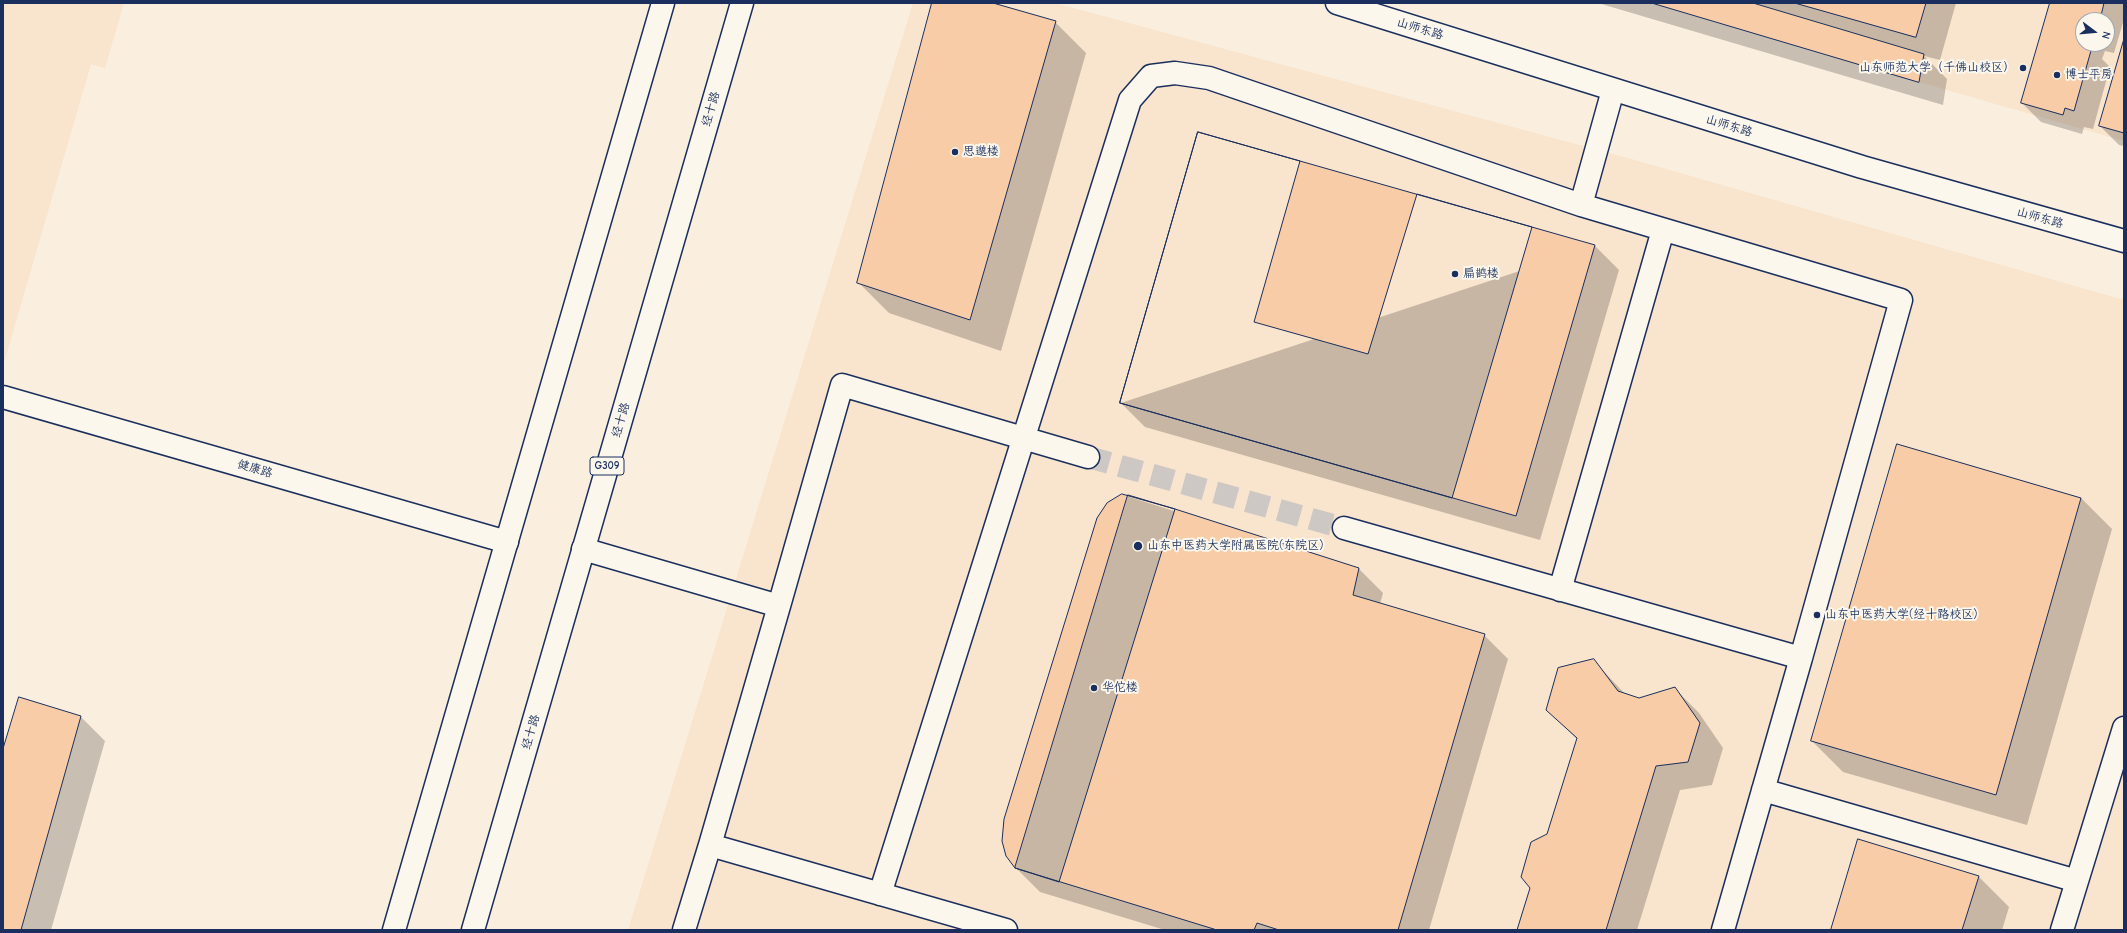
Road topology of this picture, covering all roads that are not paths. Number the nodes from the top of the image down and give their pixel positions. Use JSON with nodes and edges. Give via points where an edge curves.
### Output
{"nodes":[{"id":1,"x":663,"y":3,"type":"edge"},
{"id":2,"x":742,"y":3,"type":"edge"},
{"id":3,"x":1337,"y":3,"type":"edge"},
{"id":4,"x":1613,"y":90,"type":"junction"},
{"id":5,"x":1581,"y":205,"type":"junction"},
{"id":6,"x":1663,"y":230,"type":"junction"},
{"id":7,"x":2124,"y":241,"type":"edge"},
{"id":8,"x":3,"y":397,"type":"edge"},
{"id":9,"x":1023,"y":437,"type":"junction"},
{"id":10,"x":1088,"y":457,"type":"tunnel mouth"},
{"id":11,"x":1344,"y":528,"type":"tunnel mouth"},
{"id":12,"x":507,"y":542,"type":"junction"},
{"id":13,"x":583,"y":549,"type":"junction"},
{"id":14,"x":1560,"y":590,"type":"junction"},
{"id":15,"x":779,"y":606,"type":"junction"},
{"id":16,"x":1801,"y":658,"type":"junction"},
{"id":17,"x":2124,"y":728,"type":"edge"},
{"id":18,"x":1764,"y":790,"type":"junction"},
{"id":19,"x":710,"y":845,"type":"junction"},
{"id":20,"x":2077,"y":881,"type":"junction"},
{"id":21,"x":880,"y":894,"type":"junction"},
{"id":22,"x":394,"y":930,"type":"edge"},
{"id":23,"x":473,"y":930,"type":"edge"},
{"id":24,"x":684,"y":930,"type":"edge"},
{"id":25,"x":1006,"y":930,"type":"edge"},
{"id":26,"x":1723,"y":930,"type":"edge"},
{"id":27,"x":2062,"y":930,"type":"edge"}],
"edges":[{"from":1,"to":12,"type":"main road"},
{"from":2,"to":13,"type":"main road","name":"经十路","number":"G309"},
{"from":3,"to":4,"type":"main road","name":"山师东路"},
{"from":4,"to":5,"type":"main road"},
{"from":4,"to":7,"type":"main road","name":"山师东路","via":[[1862,167]]},
{"from":5,"to":6,"type":"main road"},
{"from":5,"to":9,"type":"main road","via":[[1209,78],[1175,73],[1150,76],[1130,100]]},
{"from":6,"to":14,"type":"main road"},
{"from":6,"to":16,"type":"main road","via":[[1901,300]]},
{"from":8,"to":12,"type":"main road","name":"健康路"},
{"from":9,"to":10,"type":"main road"},
{"from":9,"to":15,"type":"main road","via":[[842,385]]},
{"from":9,"to":21,"type":"main road"},
{"from":11,"to":14,"type":"main road"},
{"from":12,"to":22,"type":"main road"},
{"from":13,"to":15,"type":"main road"},
{"from":13,"to":23,"type":"main road","name":"经十路","number":"G309"},
{"from":14,"to":16,"type":"main road"},
{"from":15,"to":19,"type":"main road"},
{"from":16,"to":18,"type":"main road"},
{"from":17,"to":20,"type":"main road"},
{"from":18,"to":20,"type":"main road"},
{"from":18,"to":26,"type":"main road"},
{"from":19,"to":21,"type":"main road"},
{"from":19,"to":24,"type":"main road"},
{"from":20,"to":27,"type":"main road"},
{"from":21,"to":25,"type":"main road"}]}
